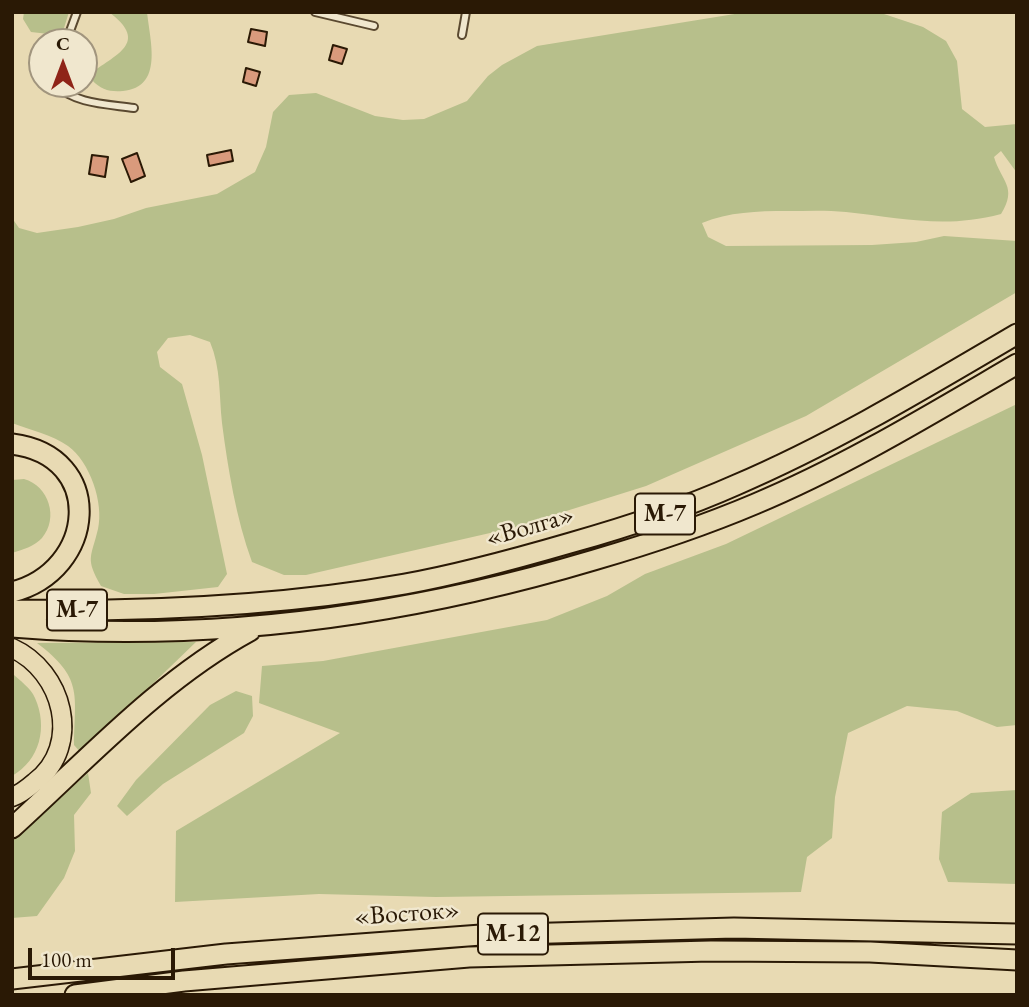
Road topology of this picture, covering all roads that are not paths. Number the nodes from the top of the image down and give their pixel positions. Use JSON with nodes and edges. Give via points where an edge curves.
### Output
{"nodes":[{"id":1,"x":316,"y":12,"type":"edge"},
{"id":2,"x":466,"y":12,"type":"edge"},
{"id":3,"x":374,"y":26,"type":"dead end"},
{"id":4,"x":462,"y":35,"type":"dead end"},
{"id":5,"x":79,"y":98,"type":"edge"},
{"id":6,"x":134,"y":108,"type":"dead end"},
{"id":7,"x":1017,"y":334,"type":"edge"},
{"id":8,"x":1017,"y":363,"type":"edge"},
{"id":9,"x":12,"y":444,"type":"edge"},
{"id":10,"x":12,"y":592,"type":"edge"},
{"id":11,"x":12,"y":610,"type":"edge"},
{"id":12,"x":258,"y":626,"type":"junction"},
{"id":13,"x":12,"y":627,"type":"edge"},
{"id":14,"x":12,"y":648,"type":"edge"},
{"id":15,"x":12,"y":797,"type":"edge"},
{"id":16,"x":12,"y":828,"type":"edge"},
{"id":17,"x":1017,"y":934,"type":"edge"},
{"id":18,"x":1017,"y":960,"type":"edge"},
{"id":19,"x":12,"y":979,"type":"edge"},
{"id":20,"x":75,"y":995,"type":"edge"}],
"edges":[{"from":1,"to":3,"type":"lane"},
{"from":2,"to":4,"type":"lane"},
{"from":5,"to":6,"type":"lane"},
{"from":7,"to":11,"type":"highway","name":"«Волга»","number":"М-7","via":[[847,431],[734,486],[632,525],[478,569],[403,585],[229,606]]},
{"from":8,"to":12,"type":"highway","name":"«Волга»","number":"М-7","via":[[827,470],[687,530],[486,590]]},
{"from":9,"to":10,"type":"highway","via":[[38,449],[55,460],[70,475],[80,504],[78,531],[68,553],[50,573]]},
{"from":12,"to":13,"type":"highway","name":"«Волга»","number":"М-7","via":[[144,631]]},
{"from":12,"to":16,"type":"highway","via":[[191,668]]},
{"from":14,"to":15,"type":"main road","via":[[35,662],[52,684],[62,707],[63,728],[56,755],[42,777]]},
{"from":17,"to":19,"type":"highway","name":"«Восток»","number":"М-12","via":[[734,928],[481,934],[226,954]]},
{"from":18,"to":20,"type":"highway","name":"«Восток»","number":"М-12","via":[[870,951],[469,957]]}]}
